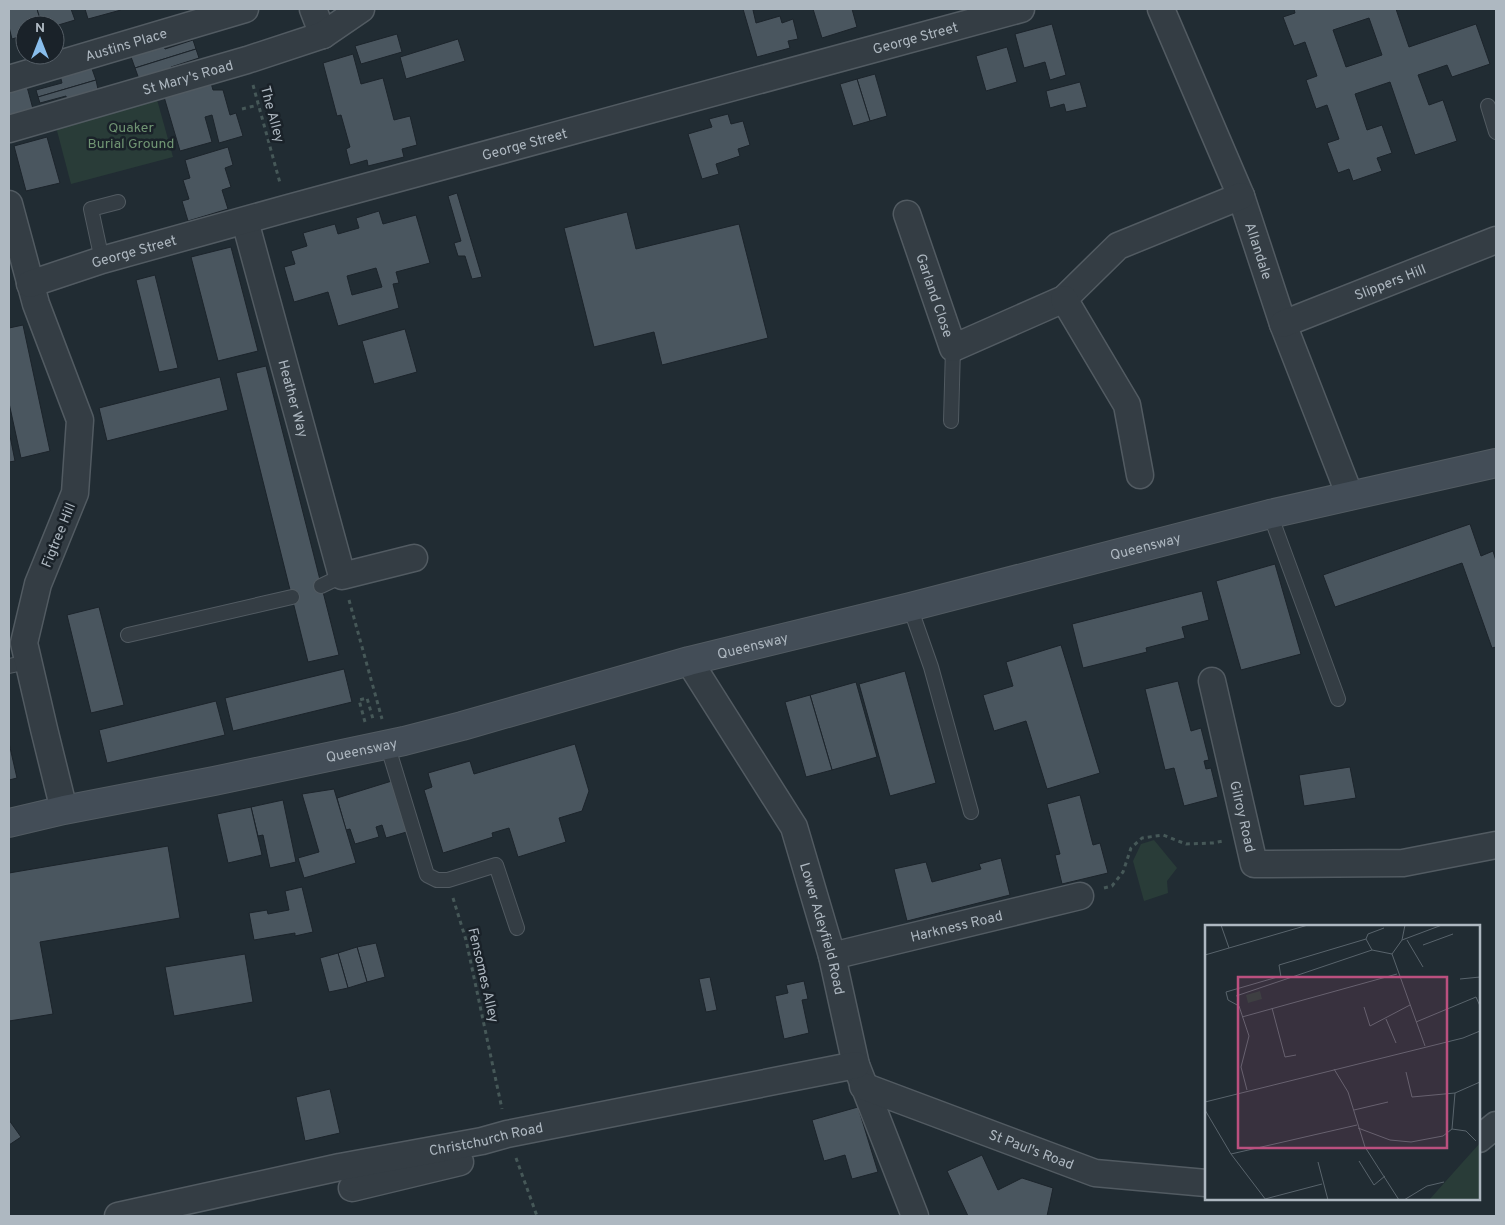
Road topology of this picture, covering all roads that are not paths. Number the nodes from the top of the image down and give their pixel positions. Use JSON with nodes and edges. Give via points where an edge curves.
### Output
{"nodes":[{"id":1,"x":245,"y":9,"type":"edge"},
{"id":2,"x":313,"y":9,"type":"edge"},
{"id":3,"x":361,"y":9,"type":"edge"},
{"id":4,"x":1021,"y":9,"type":"edge"},
{"id":5,"x":1161,"y":9,"type":"edge"},
{"id":6,"x":322,"y":35,"type":"junction"},
{"id":7,"x":9,"y":78,"type":"edge"},
{"id":8,"x":1488,"y":106,"type":"dead end"},
{"id":9,"x":9,"y":129,"type":"edge"},
{"id":10,"x":1496,"y":132,"type":"edge"},
{"id":11,"x":1240,"y":196,"type":"junction"},
{"id":12,"x":118,"y":202,"type":"dead end"},
{"id":13,"x":9,"y":204,"type":"edge"},
{"id":14,"x":907,"y":214,"type":"dead end"},
{"id":15,"x":245,"y":221,"type":"junction"},
{"id":16,"x":1496,"y":240,"type":"edge"},
{"id":17,"x":102,"y":260,"type":"junction"},
{"id":18,"x":30,"y":284,"type":"junction"},
{"id":19,"x":1064,"y":299,"type":"junction"},
{"id":20,"x":1283,"y":324,"type":"junction"},
{"id":21,"x":953,"y":348,"type":"junction"},
{"id":22,"x":951,"y":421,"type":"dead end"},
{"id":23,"x":1496,"y":463,"type":"edge"},
{"id":24,"x":1140,"y":475,"type":"dead end"},
{"id":25,"x":1350,"y":496,"type":"junction"},
{"id":26,"x":1270,"y":514,"type":"junction"},
{"id":27,"x":414,"y":558,"type":"dead end"},
{"id":28,"x":292,"y":597,"type":"dead end"},
{"id":29,"x":910,"y":607,"type":"junction"},
{"id":30,"x":128,"y":635,"type":"dead end"},
{"id":31,"x":689,"y":662,"type":"junction"},
{"id":32,"x":19,"y":664,"type":"edge"},
{"id":33,"x":1212,"y":681,"type":"dead end"},
{"id":34,"x":1338,"y":699,"type":"dead end"},
{"id":35,"x":387,"y":744,"type":"junction"},
{"id":36,"x":64,"y":810,"type":"junction"},
{"id":37,"x":971,"y":812,"type":"dead end"},
{"id":38,"x":9,"y":823,"type":"edge"},
{"id":39,"x":1496,"y":846,"type":"edge"},
{"id":40,"x":1080,"y":896,"type":"road end"},
{"id":41,"x":517,"y":928,"type":"dead end"},
{"id":42,"x":832,"y":956,"type":"junction"},
{"id":43,"x":859,"y":1075,"type":"junction"},
{"id":44,"x":1496,"y":1125,"type":"edge"},
{"id":45,"x":1480,"y":1138,"type":"edge"},
{"id":46,"x":482,"y":1141,"type":"junction"},
{"id":47,"x":1205,"y":1183,"type":"edge"},
{"id":48,"x":352,"y":1188,"type":"dead end"},
{"id":49,"x":118,"y":1216,"type":"edge"},
{"id":50,"x":915,"y":1216,"type":"edge"}],
"edges":[{"from":1,"to":7,"type":"street","name":"Austins Place"},
{"from":2,"to":6,"type":"street"},
{"from":3,"to":6,"type":"street","name":"St Mary's Road"},
{"from":4,"to":15,"type":"street","name":"George Street"},
{"from":5,"to":11,"type":"street","name":"Allandale"},
{"from":6,"to":9,"type":"street","name":"St Mary's Road"},
{"from":8,"to":10,"type":"lane"},
{"from":11,"to":19,"type":"street","name":"Garland Close","via":[[1118,246]]},
{"from":11,"to":20,"type":"street","name":"Allandale"},
{"from":12,"to":17,"type":"lane","via":[[92,209]]},
{"from":13,"to":18,"type":"street","name":"Figtree Hill"},
{"from":14,"to":21,"type":"street","name":"Garland Close"},
{"from":15,"to":17,"type":"street","name":"George Street"},
{"from":15,"to":27,"type":"street","name":"Heather Way","via":[[332,581]]},
{"from":16,"to":20,"type":"street","name":"Slippers Hill"},
{"from":17,"to":18,"type":"street","name":"George Street"},
{"from":18,"to":32,"type":"street","name":"Figtree Hill","via":[[80,420],[75,493],[38,584]]},
{"from":19,"to":21,"type":"street","name":"Garland Close"},
{"from":19,"to":24,"type":"street","via":[[1127,405]]},
{"from":20,"to":25,"type":"street","name":"Allandale"},
{"from":21,"to":22,"type":"lane"},
{"from":23,"to":25,"type":"main road","name":"Queensway"},
{"from":25,"to":26,"type":"main road","name":"Queensway"},
{"from":26,"to":29,"type":"main road","name":"Queensway"},
{"from":26,"to":34,"type":"lane"},
{"from":28,"to":30,"type":"lane"},
{"from":29,"to":31,"type":"main road","name":"Queensway"},
{"from":29,"to":37,"type":"lane","via":[[931,667]]},
{"from":31,"to":35,"type":"main road","name":"Queensway"},
{"from":31,"to":42,"type":"street","name":"Lower Adeyfield Road","via":[[794,827]]},
{"from":32,"to":36,"type":"street","name":"Figtree Hill","via":[[44,729]]},
{"from":33,"to":39,"type":"street","name":"Gilroy Road","via":[[1254,864],[1404,863]]},
{"from":35,"to":36,"type":"main road","name":"Queensway"},
{"from":35,"to":41,"type":"lane","via":[[427,875],[437,880],[448,880],[496,866]]},
{"from":36,"to":38,"type":"main road","name":"Queensway"},
{"from":40,"to":42,"type":"street","name":"Harkness Road"},
{"from":42,"to":43,"type":"street","name":"Lower Adeyfield Road"},
{"from":43,"to":46,"type":"street","name":"Christchurch Road","via":[[507,1134]]},
{"from":43,"to":47,"type":"street","name":"St Paul's Road","via":[[1095,1173]]},
{"from":43,"to":50,"type":"street","name":"Lower Adeyfield Road"},
{"from":44,"to":45,"type":"street"},
{"from":46,"to":48,"type":"street","via":[[486,1155]]},
{"from":46,"to":49,"type":"street","name":"Christchurch Road","via":[[340,1167]]}]}
